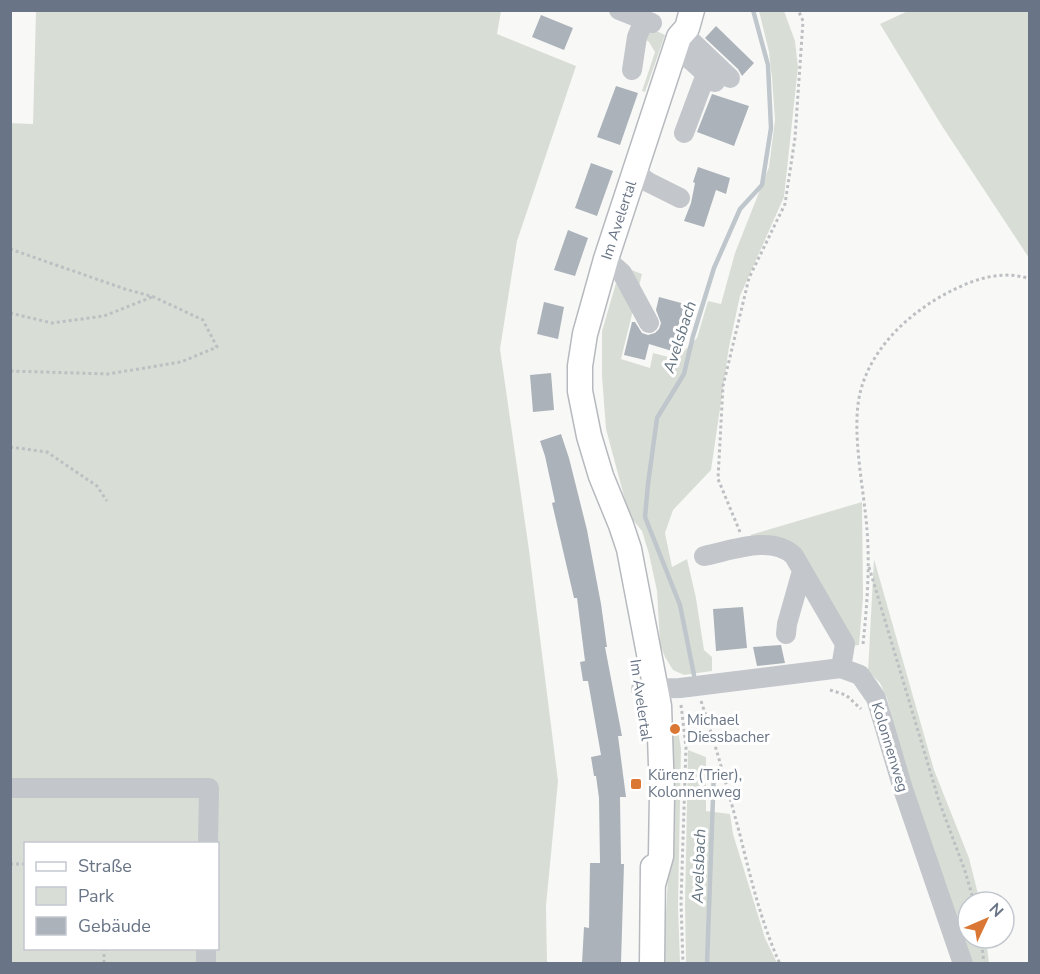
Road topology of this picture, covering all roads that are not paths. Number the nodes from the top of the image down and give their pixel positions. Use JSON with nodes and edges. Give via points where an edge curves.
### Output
{"nodes":[{"id":1,"x":619,"y":10,"type":"edge"},
{"id":2,"x":680,"y":10,"type":"edge"},
{"id":3,"x":692,"y":10,"type":"edge"},
{"id":4,"x":677,"y":43,"type":"junction"},
{"id":5,"x":632,"y":70,"type":"dead end"},
{"id":6,"x":684,"y":133,"type":"dead end"},
{"id":7,"x":635,"y":172,"type":"junction"},
{"id":8,"x":680,"y":198,"type":"dead end"},
{"id":9,"x":606,"y":259,"type":"junction"},
{"id":10,"x":649,"y":323,"type":"dead end"},
{"id":11,"x":601,"y":476,"type":"junction"},
{"id":12,"x":704,"y":556,"type":"dead end"},
{"id":13,"x":802,"y":571,"type":"junction"},
{"id":14,"x":786,"y":634,"type":"dead end"},
{"id":15,"x":841,"y":668,"type":"junction"},
{"id":16,"x":648,"y":688,"type":"junction"},
{"id":17,"x":10,"y":788,"type":"edge"},
{"id":18,"x":208,"y":842,"type":"edge"},
{"id":19,"x":652,"y":963,"type":"edge"},
{"id":20,"x":963,"y":963,"type":"edge"}],
"edges":[{"from":1,"to":5,"type":"street","via":[[648,22],[637,37]]},
{"from":2,"to":4,"type":"main road","name":"Im Avelertal"},
{"from":3,"to":4,"type":"main road","name":"Im Avelertal"},
{"from":4,"to":6,"type":"street","via":[[690,40],[718,80]]},
{"from":4,"to":7,"type":"main road","name":"Im Avelertal"},
{"from":7,"to":8,"type":"street"},
{"from":7,"to":9,"type":"main road","name":"Im Avelertal"},
{"from":9,"to":10,"type":"street","via":[[622,273]]},
{"from":9,"to":11,"type":"main road","name":"Im Avelertal","via":[[580,366],[580,391]]},
{"from":11,"to":16,"type":"main road","name":"Im Avelertal","via":[[604,509]]},
{"from":11,"to":16,"type":"main road","name":"Im Avelertal","via":[[628,549],[645,628]]},
{"from":12,"to":13,"type":"street","via":[[774,545],[787,549]]},
{"from":13,"to":14,"type":"street"},
{"from":13,"to":15,"type":"street","via":[[845,644]]},
{"from":15,"to":16,"type":"street","via":[[680,688]]},
{"from":15,"to":20,"type":"street","name":"Kolonnenweg","via":[[860,675],[870,687],[883,718],[903,789]]},
{"from":16,"to":19,"type":"main road","via":[[659,706],[662,794]]},
{"from":17,"to":18,"type":"street","via":[[208,788]]}]}
